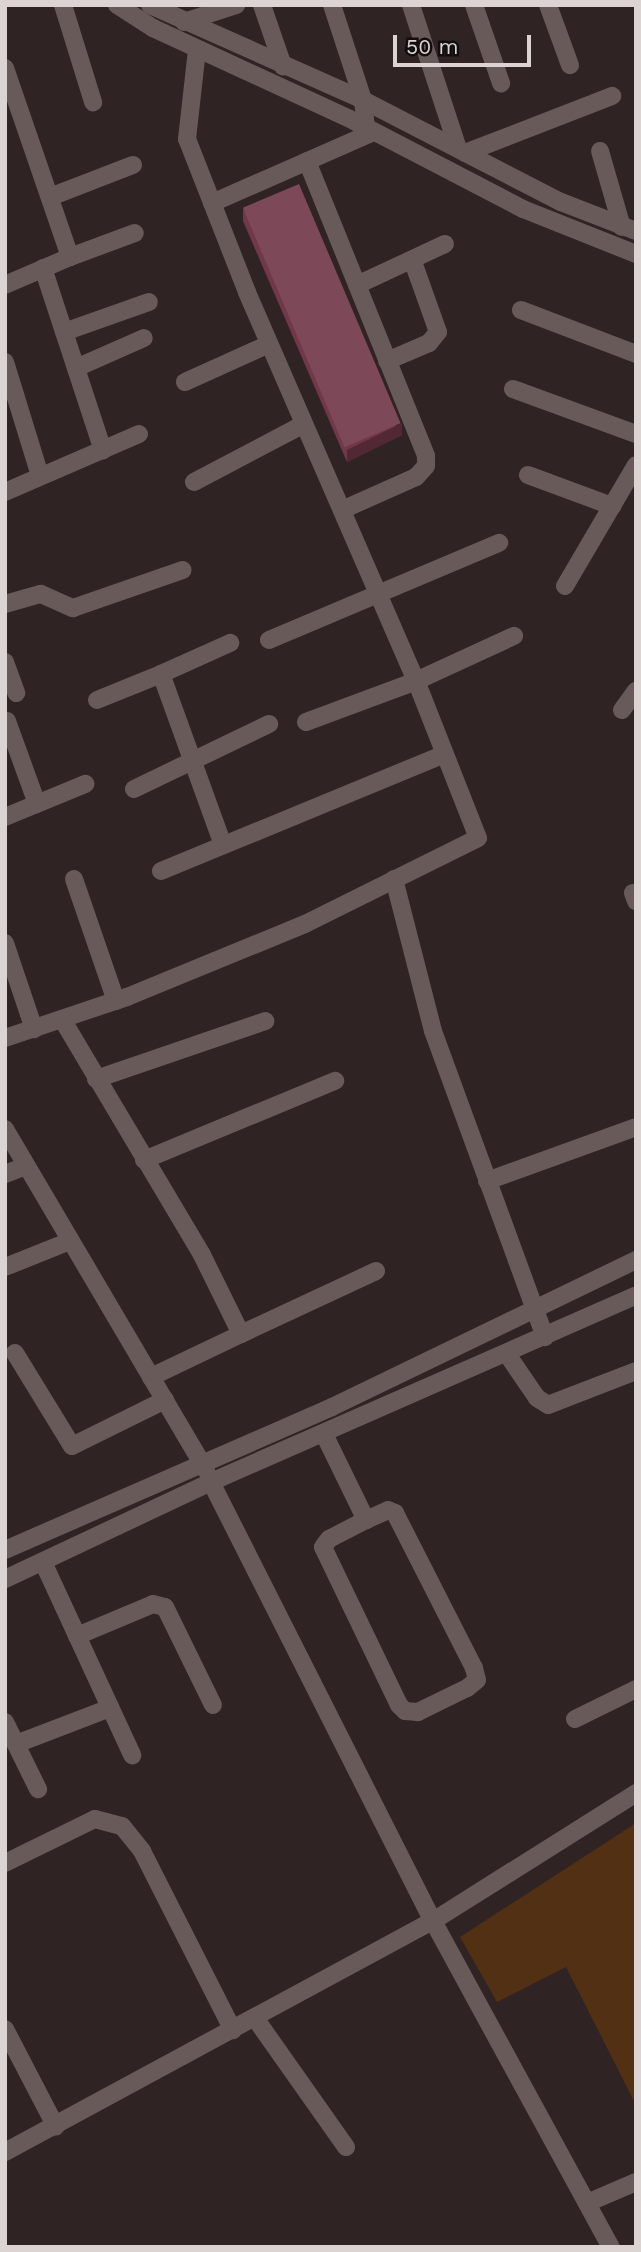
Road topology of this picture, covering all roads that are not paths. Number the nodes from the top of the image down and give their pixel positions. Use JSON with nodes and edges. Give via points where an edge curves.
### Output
{"nodes":[{"id":1,"x":63,"y":5,"type":"edge"},
{"id":2,"x":117,"y":5,"type":"edge"},
{"id":3,"x":150,"y":5,"type":"edge"},
{"id":4,"x":236,"y":5,"type":"edge"},
{"id":5,"x":261,"y":5,"type":"edge"},
{"id":6,"x":411,"y":5,"type":"edge"},
{"id":7,"x":474,"y":5,"type":"edge"},
{"id":8,"x":548,"y":5,"type":"edge"},
{"id":9,"x":336,"y":6,"type":"edge"},
{"id":10,"x":184,"y":22,"type":"junction"},
{"id":11,"x":197,"y":50,"type":"junction"},
{"id":12,"x":570,"y":65,"type":"dead end"},
{"id":13,"x":283,"y":66,"type":"junction"},
{"id":14,"x":5,"y":68,"type":"edge"},
{"id":15,"x":501,"y":83,"type":"dead end"},
{"id":16,"x":612,"y":96,"type":"dead end"},
{"id":17,"x":363,"y":100,"type":"junction"},
{"id":18,"x":93,"y":102,"type":"dead end"},
{"id":19,"x":370,"y":129,"type":"junction"},
{"id":20,"x":600,"y":150,"type":"dead end"},
{"id":21,"x":462,"y":151,"type":"junction"},
{"id":22,"x":307,"y":161,"type":"junction"},
{"id":23,"x":133,"y":164,"type":"dead end"},
{"id":24,"x":50,"y":197,"type":"junction"},
{"id":25,"x":212,"y":203,"type":"junction"},
{"id":26,"x":629,"y":229,"type":"edge"},
{"id":27,"x":135,"y":233,"type":"dead end"},
{"id":28,"x":445,"y":244,"type":"dead end"},
{"id":29,"x":636,"y":254,"type":"edge"},
{"id":30,"x":70,"y":257,"type":"junction"},
{"id":31,"x":412,"y":259,"type":"junction"},
{"id":32,"x":43,"y":268,"type":"junction"},
{"id":33,"x":5,"y":285,"type":"edge"},
{"id":34,"x":357,"y":285,"type":"junction"},
{"id":35,"x":149,"y":302,"type":"dead end"},
{"id":36,"x":521,"y":310,"type":"dead end"},
{"id":37,"x":64,"y":332,"type":"junction"},
{"id":38,"x":144,"y":338,"type":"dead end"},
{"id":39,"x":269,"y":344,"type":"junction"},
{"id":40,"x":636,"y":354,"type":"edge"},
{"id":41,"x":387,"y":361,"type":"junction"},
{"id":42,"x":5,"y":362,"type":"edge"},
{"id":43,"x":76,"y":368,"type":"junction"},
{"id":44,"x":185,"y":382,"type":"dead end"},
{"id":45,"x":513,"y":389,"type":"dead end"},
{"id":46,"x":304,"y":424,"type":"junction"},
{"id":47,"x":636,"y":434,"type":"edge"},
{"id":48,"x":139,"y":435,"type":"dead end"},
{"id":49,"x":103,"y":450,"type":"junction"},
{"id":50,"x":636,"y":465,"type":"edge"},
{"id":51,"x":528,"y":475,"type":"dead end"},
{"id":52,"x":40,"y":476,"type":"junction"},
{"id":53,"x":194,"y":482,"type":"dead end"},
{"id":54,"x":5,"y":492,"type":"edge"},
{"id":55,"x":612,"y":506,"type":"junction"},
{"id":56,"x":342,"y":510,"type":"junction"},
{"id":57,"x":499,"y":543,"type":"dead end"},
{"id":58,"x":183,"y":570,"type":"dead end"},
{"id":59,"x":565,"y":586,"type":"dead end"},
{"id":60,"x":376,"y":593,"type":"junction"},
{"id":61,"x":5,"y":604,"type":"edge"},
{"id":62,"x":514,"y":636,"type":"dead end"},
{"id":63,"x":269,"y":640,"type":"dead end"},
{"id":64,"x":230,"y":643,"type":"dead end"},
{"id":65,"x":5,"y":662,"type":"edge"},
{"id":66,"x":161,"y":674,"type":"junction"},
{"id":67,"x":416,"y":681,"type":"junction"},
{"id":68,"x":636,"y":691,"type":"edge"},
{"id":69,"x":16,"y":693,"type":"dead end"},
{"id":70,"x":97,"y":700,"type":"dead end"},
{"id":71,"x":622,"y":710,"type":"dead end"},
{"id":72,"x":7,"y":721,"type":"edge"},
{"id":73,"x":306,"y":722,"type":"dead end"},
{"id":74,"x":269,"y":724,"type":"dead end"},
{"id":75,"x":443,"y":755,"type":"junction"},
{"id":76,"x":192,"y":763,"type":"junction"},
{"id":77,"x":85,"y":784,"type":"dead end"},
{"id":78,"x":134,"y":789,"type":"dead end"},
{"id":79,"x":37,"y":804,"type":"junction"},
{"id":80,"x":5,"y":817,"type":"edge"},
{"id":81,"x":223,"y":845,"type":"junction"},
{"id":82,"x":161,"y":871,"type":"dead end"},
{"id":83,"x":74,"y":879,"type":"dead end"},
{"id":84,"x":394,"y":879,"type":"junction"},
{"id":85,"x":5,"y":943,"type":"edge"},
{"id":86,"x":116,"y":1001,"type":"junction"},
{"id":87,"x":62,"y":1019,"type":"junction"},
{"id":88,"x":265,"y":1021,"type":"dead end"},
{"id":89,"x":34,"y":1029,"type":"junction"},
{"id":90,"x":5,"y":1038,"type":"edge"},
{"id":91,"x":96,"y":1079,"type":"junction"},
{"id":92,"x":335,"y":1080,"type":"dead end"},
{"id":93,"x":636,"y":1127,"type":"edge"},
{"id":94,"x":5,"y":1129,"type":"edge"},
{"id":95,"x":144,"y":1160,"type":"junction"},
{"id":96,"x":26,"y":1166,"type":"junction"},
{"id":97,"x":5,"y":1174,"type":"edge"},
{"id":98,"x":487,"y":1181,"type":"junction"},
{"id":99,"x":70,"y":1241,"type":"junction"},
{"id":100,"x":636,"y":1260,"type":"edge"},
{"id":101,"x":5,"y":1267,"type":"edge"},
{"id":102,"x":376,"y":1271,"type":"dead end"},
{"id":103,"x":636,"y":1295,"type":"edge"},
{"id":104,"x":532,"y":1309,"type":"junction"},
{"id":105,"x":241,"y":1334,"type":"junction"},
{"id":106,"x":545,"y":1338,"type":"junction"},
{"id":107,"x":15,"y":1353,"type":"dead end"},
{"id":108,"x":507,"y":1354,"type":"junction"},
{"id":109,"x":636,"y":1371,"type":"edge"},
{"id":110,"x":151,"y":1377,"type":"junction"},
{"id":111,"x":165,"y":1400,"type":"junction"},
{"id":112,"x":324,"y":1434,"type":"junction"},
{"id":113,"x":202,"y":1461,"type":"junction"},
{"id":114,"x":211,"y":1482,"type":"junction"},
{"id":115,"x":366,"y":1520,"type":"junction"},
{"id":116,"x":5,"y":1550,"type":"edge"},
{"id":117,"x":43,"y":1562,"type":"junction"},
{"id":118,"x":5,"y":1579,"type":"edge"},
{"id":119,"x":77,"y":1636,"type":"junction"},
{"id":120,"x":636,"y":1689,"type":"edge"},
{"id":121,"x":214,"y":1705,"type":"dead end"},
{"id":122,"x":110,"y":1708,"type":"junction"},
{"id":123,"x":575,"y":1719,"type":"dead end"},
{"id":124,"x":5,"y":1722,"type":"edge"},
{"id":125,"x":16,"y":1744,"type":"junction"},
{"id":126,"x":132,"y":1755,"type":"dead end"},
{"id":127,"x":38,"y":1789,"type":"dead end"},
{"id":128,"x":636,"y":1793,"type":"edge"},
{"id":129,"x":5,"y":1863,"type":"edge"},
{"id":130,"x":433,"y":1921,"type":"junction"},
{"id":131,"x":255,"y":2018,"type":"junction"},
{"id":132,"x":5,"y":2029,"type":"edge"},
{"id":133,"x":233,"y":2030,"type":"junction"},
{"id":134,"x":56,"y":2127,"type":"junction"},
{"id":135,"x":346,"y":2147,"type":"dead end"},
{"id":136,"x":5,"y":2152,"type":"edge"},
{"id":137,"x":636,"y":2182,"type":"edge"},
{"id":138,"x":587,"y":2203,"type":"junction"},
{"id":139,"x":611,"y":2247,"type":"edge"}],
"edges":[{"from":1,"to":18,"type":"street"},
{"from":2,"to":11,"type":"street"},
{"from":3,"to":10,"type":"street"},
{"from":4,"to":10,"type":"street"},
{"from":5,"to":13,"type":"street"},
{"from":6,"to":21,"type":"street"},
{"from":7,"to":15,"type":"street"},
{"from":8,"to":12,"type":"street"},
{"from":9,"to":17,"type":"street"},
{"from":10,"to":13,"type":"street"},
{"from":11,"to":19,"type":"street"},
{"from":11,"to":25,"type":"street","via":[[187,139]]},
{"from":13,"to":17,"type":"street"},
{"from":14,"to":24,"type":"street"},
{"from":16,"to":21,"type":"street"},
{"from":17,"to":19,"type":"street"},
{"from":17,"to":21,"type":"street"},
{"from":19,"to":22,"type":"street"},
{"from":19,"to":29,"type":"street","via":[[523,209]]},
{"from":20,"to":26,"type":"street"},
{"from":21,"to":26,"type":"street"},
{"from":22,"to":25,"type":"street"},
{"from":22,"to":34,"type":"street"},
{"from":23,"to":24,"type":"street"},
{"from":24,"to":30,"type":"street"},
{"from":25,"to":39,"type":"street"},
{"from":27,"to":30,"type":"street"},
{"from":28,"to":31,"type":"street"},
{"from":30,"to":32,"type":"street"},
{"from":31,"to":34,"type":"street"},
{"from":31,"to":41,"type":"street","via":[[438,332],[429,343]]},
{"from":32,"to":33,"type":"street"},
{"from":32,"to":37,"type":"street"},
{"from":34,"to":41,"type":"street"},
{"from":35,"to":37,"type":"street"},
{"from":36,"to":40,"type":"street"},
{"from":37,"to":43,"type":"street"},
{"from":38,"to":43,"type":"street"},
{"from":39,"to":44,"type":"street"},
{"from":39,"to":46,"type":"street"},
{"from":41,"to":56,"type":"street","via":[[426,466],[416,477]]},
{"from":42,"to":52,"type":"street"},
{"from":43,"to":49,"type":"street"},
{"from":45,"to":47,"type":"street"},
{"from":46,"to":53,"type":"street"},
{"from":46,"to":56,"type":"street"},
{"from":48,"to":49,"type":"street"},
{"from":49,"to":52,"type":"street"},
{"from":50,"to":55,"type":"street"},
{"from":51,"to":55,"type":"street"},
{"from":52,"to":54,"type":"street"},
{"from":55,"to":59,"type":"street"},
{"from":56,"to":60,"type":"street"},
{"from":57,"to":60,"type":"street"},
{"from":58,"to":61,"type":"street","via":[[74,608],[41,594]]},
{"from":60,"to":63,"type":"street"},
{"from":60,"to":67,"type":"street"},
{"from":62,"to":67,"type":"street"},
{"from":64,"to":66,"type":"street"},
{"from":65,"to":69,"type":"street"},
{"from":66,"to":70,"type":"street"},
{"from":66,"to":76,"type":"street"},
{"from":67,"to":73,"type":"street"},
{"from":67,"to":75,"type":"street"},
{"from":68,"to":71,"type":"street"},
{"from":72,"to":79,"type":"street"},
{"from":74,"to":76,"type":"street"},
{"from":75,"to":81,"type":"street"},
{"from":75,"to":84,"type":"street","via":[[478,838]]},
{"from":76,"to":78,"type":"street"},
{"from":76,"to":81,"type":"street"},
{"from":77,"to":79,"type":"street"},
{"from":79,"to":80,"type":"street"},
{"from":81,"to":82,"type":"street"},
{"from":83,"to":86,"type":"street"},
{"from":84,"to":86,"type":"street","via":[[305,924]]},
{"from":84,"to":98,"type":"street","via":[[433,1031]]},
{"from":85,"to":89,"type":"street"},
{"from":86,"to":87,"type":"street"},
{"from":87,"to":89,"type":"street"},
{"from":87,"to":91,"type":"street"},
{"from":88,"to":91,"type":"street"},
{"from":89,"to":90,"type":"street"},
{"from":91,"to":95,"type":"street"},
{"from":92,"to":95,"type":"street"},
{"from":93,"to":98,"type":"street"},
{"from":94,"to":96,"type":"street"},
{"from":95,"to":105,"type":"street","via":[[202,1255]]},
{"from":96,"to":97,"type":"street"},
{"from":96,"to":99,"type":"street"},
{"from":98,"to":104,"type":"street"},
{"from":99,"to":101,"type":"street"},
{"from":99,"to":110,"type":"street"},
{"from":100,"to":104,"type":"street"},
{"from":102,"to":105,"type":"street"},
{"from":103,"to":106,"type":"street"},
{"from":104,"to":106,"type":"street"},
{"from":104,"to":113,"type":"street","via":[[332,1407]]},
{"from":105,"to":110,"type":"street"},
{"from":106,"to":108,"type":"street"},
{"from":107,"to":111,"type":"street","via":[[72,1446]]},
{"from":108,"to":109,"type":"street","via":[[537,1398],[548,1405]]},
{"from":108,"to":112,"type":"street"},
{"from":110,"to":111,"type":"street"},
{"from":111,"to":113,"type":"street"},
{"from":112,"to":114,"type":"street"},
{"from":112,"to":115,"type":"street"},
{"from":113,"to":114,"type":"street"},
{"from":113,"to":116,"type":"street","via":[[95,1515]]},
{"from":114,"to":117,"type":"street"},
{"from":114,"to":130,"type":"street"},
{"from":115,"to":115,"type":"street","via":[[388,1510],[395,1513],[474,1668],[477,1680],[467,1688],[418,1712],[399,1705],[323,1547],[328,1539]]},
{"from":117,"to":118,"type":"street"},
{"from":117,"to":119,"type":"street"},
{"from":119,"to":121,"type":"street","via":[[159,1604],[165,1607]]},
{"from":119,"to":122,"type":"street"},
{"from":120,"to":123,"type":"street"},
{"from":122,"to":125,"type":"street"},
{"from":122,"to":126,"type":"street"},
{"from":124,"to":125,"type":"street"},
{"from":125,"to":127,"type":"street"},
{"from":128,"to":130,"type":"street"},
{"from":129,"to":133,"type":"street","via":[[95,1819],[122,1826],[138,1844]]},
{"from":130,"to":131,"type":"street"},
{"from":130,"to":138,"type":"street"},
{"from":131,"to":133,"type":"street"},
{"from":131,"to":135,"type":"street"},
{"from":132,"to":134,"type":"street"},
{"from":133,"to":134,"type":"street"},
{"from":134,"to":136,"type":"street"},
{"from":137,"to":138,"type":"street"},
{"from":138,"to":139,"type":"street"}]}
